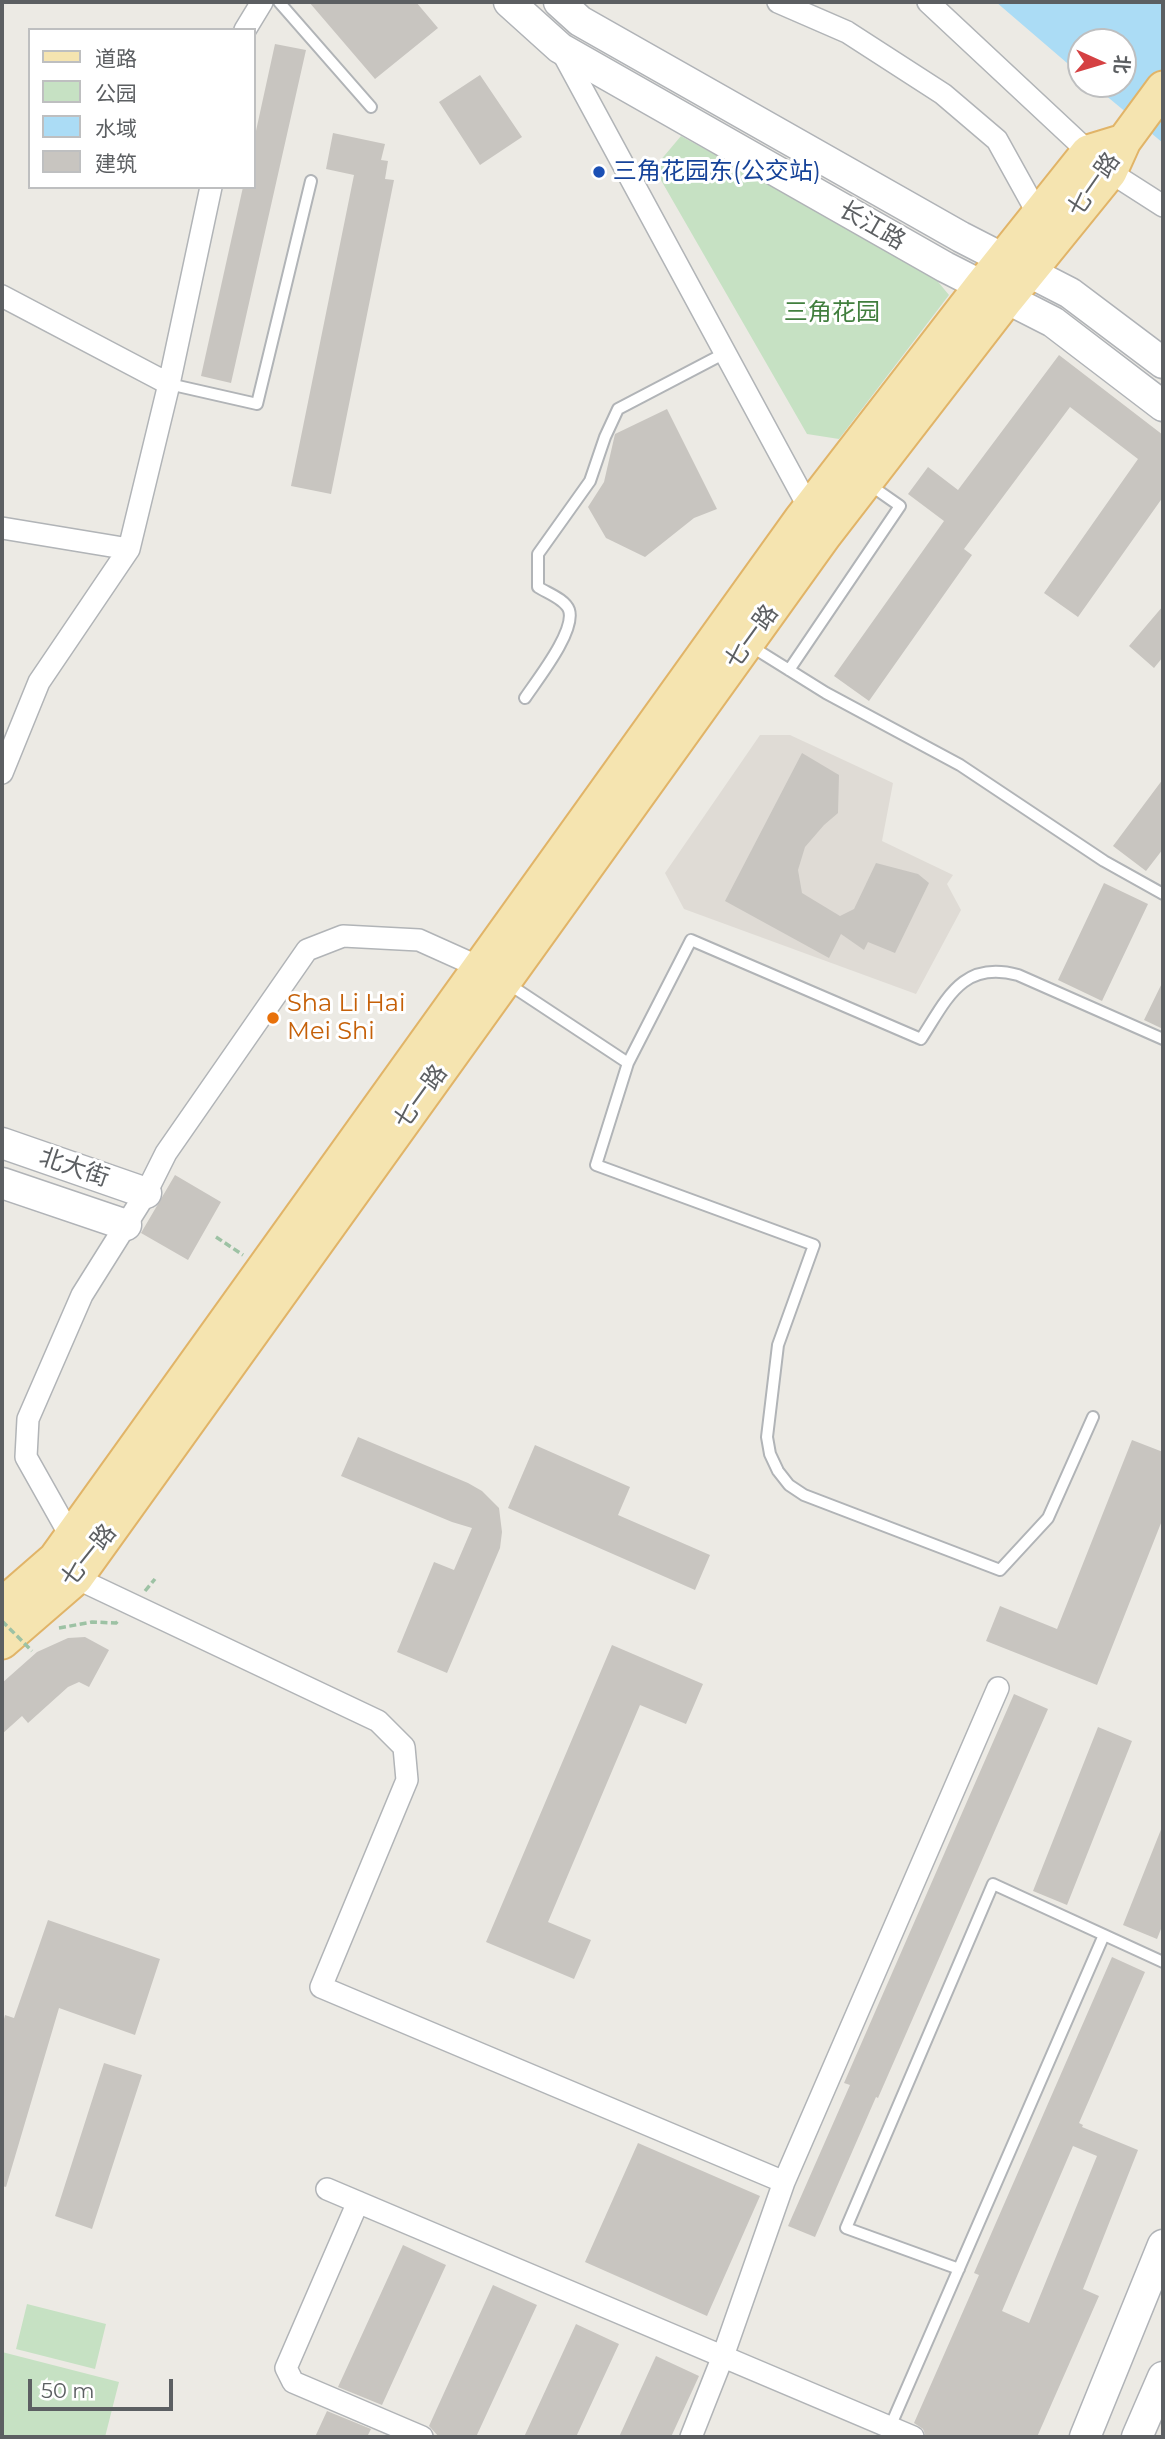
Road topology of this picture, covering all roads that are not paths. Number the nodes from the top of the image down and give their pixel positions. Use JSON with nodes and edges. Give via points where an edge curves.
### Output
{"nodes":[{"id":1,"x":262,"y":2,"type":"edge"},
{"id":2,"x":279,"y":2,"type":"edge"},
{"id":3,"x":509,"y":2,"type":"edge"},
{"id":4,"x":559,"y":2,"type":"edge"},
{"id":5,"x":779,"y":2,"type":"edge"},
{"id":6,"x":928,"y":2,"type":"edge"},
{"id":7,"x":246,"y":28,"type":"edge"},
{"id":8,"x":560,"y":48,"type":"junction"},
{"id":9,"x":1163,"y":88,"type":"edge"},
{"id":10,"x":371,"y":107,"type":"dead end"},
{"id":11,"x":1099,"y":162,"type":"junction"},
{"id":12,"x":311,"y":181,"type":"dead end"},
{"id":13,"x":211,"y":189,"type":"edge"},
{"id":14,"x":1163,"y":206,"type":"edge"},
{"id":15,"x":1038,"y":214,"type":"junction"},
{"id":16,"x":1016,"y":265,"type":"junction"},
{"id":17,"x":994,"y":292,"type":"junction"},
{"id":18,"x":2,"y":296,"type":"edge"},
{"id":19,"x":725,"y":353,"type":"junction"},
{"id":20,"x":1163,"y":363,"type":"edge"},
{"id":21,"x":169,"y":384,"type":"junction"},
{"id":22,"x":1163,"y":406,"type":"edge"},
{"id":23,"x":866,"y":482,"type":"junction"},
{"id":24,"x":817,"y":522,"type":"junction"},
{"id":25,"x":2,"y":528,"type":"edge"},
{"id":26,"x":129,"y":549,"type":"junction"},
{"id":27,"x":747,"y":644,"type":"junction"},
{"id":28,"x":789,"y":670,"type":"junction"},
{"id":29,"x":525,"y":698,"type":"dead end"},
{"id":30,"x":2,"y":773,"type":"edge"},
{"id":31,"x":1163,"y":894,"type":"edge"},
{"id":32,"x":492,"y":973,"type":"junction"},
{"id":33,"x":1163,"y":1039,"type":"edge"},
{"id":34,"x":628,"y":1063,"type":"junction"},
{"id":35,"x":2,"y":1143,"type":"edge"},
{"id":36,"x":2,"y":1183,"type":"edge"},
{"id":37,"x":146,"y":1192,"type":"junction"},
{"id":38,"x":126,"y":1225,"type":"junction"},
{"id":39,"x":1093,"y":1417,"type":"dead end"},
{"id":40,"x":71,"y":1537,"type":"junction"},
{"id":41,"x":76,"y":1578,"type":"junction"},
{"id":42,"x":2,"y":1605,"type":"edge"},
{"id":43,"x":17,"y":1647,"type":"edge"},
{"id":44,"x":998,"y":1688,"type":"dead end"},
{"id":45,"x":1104,"y":1935,"type":"junction"},
{"id":46,"x":1163,"y":1962,"type":"edge"},
{"id":47,"x":784,"y":2182,"type":"junction"},
{"id":48,"x":327,"y":2189,"type":"dead end"},
{"id":49,"x":358,"y":2202,"type":"junction"},
{"id":50,"x":1163,"y":2245,"type":"edge"},
{"id":51,"x":959,"y":2269,"type":"junction"},
{"id":52,"x":723,"y":2356,"type":"junction"},
{"id":53,"x":1163,"y":2377,"type":"edge"},
{"id":54,"x":890,"y":2427,"type":"junction"},
{"id":55,"x":422,"y":2437,"type":"edge"},
{"id":56,"x":691,"y":2437,"type":"edge"},
{"id":57,"x":914,"y":2437,"type":"edge"},
{"id":58,"x":1085,"y":2437,"type":"edge"},
{"id":59,"x":1137,"y":2437,"type":"edge"}],
"edges":[{"from":1,"to":7,"type":"street"},
{"from":2,"to":10,"type":"lane"},
{"from":3,"to":8,"type":"main road","name":"长江路"},
{"from":4,"to":16,"type":"main road","name":"长江路","via":[[580,21]]},
{"from":5,"to":15,"type":"street","via":[[847,32],[943,94],[997,140]]},
{"from":6,"to":11,"type":"street"},
{"from":8,"to":17,"type":"main road","name":"长江路"},
{"from":8,"to":19,"type":"street"},
{"from":9,"to":11,"type":"main road","name":"七一路","via":[[1124,141]]},
{"from":11,"to":14,"type":"street"},
{"from":11,"to":15,"type":"main road","name":"七一路"},
{"from":11,"to":16,"type":"main road","name":"七一路"},
{"from":12,"to":21,"type":"lane","via":[[257,404]]},
{"from":13,"to":21,"type":"street"},
{"from":15,"to":16,"type":"main road","name":"七一路"},
{"from":16,"to":17,"type":"main road","name":"七一路"},
{"from":16,"to":20,"type":"main road","name":"长江路","via":[[1070,293]]},
{"from":17,"to":22,"type":"main road","name":"长江路","via":[[1053,322]]},
{"from":17,"to":23,"type":"main road","name":"七一路"},
{"from":17,"to":24,"type":"main road","name":"七一路"},
{"from":18,"to":21,"type":"street"},
{"from":19,"to":24,"type":"street"},
{"from":19,"to":29,"type":"lane","via":[[618,409],[590,481],[538,554],[538,587],[570,612],[568,630]]},
{"from":21,"to":26,"type":"street"},
{"from":23,"to":24,"type":"main road","name":"七一路"},
{"from":23,"to":28,"type":"lane","via":[[900,506]]},
{"from":24,"to":27,"type":"main road","name":"七一路"},
{"from":24,"to":32,"type":"main road","name":"七一路"},
{"from":25,"to":26,"type":"street"},
{"from":26,"to":30,"type":"street","via":[[39,682]]},
{"from":27,"to":28,"type":"lane"},
{"from":27,"to":32,"type":"main road","name":"七一路"},
{"from":28,"to":31,"type":"lane","via":[[960,765],[1104,861]]},
{"from":32,"to":34,"type":"lane"},
{"from":32,"to":37,"type":"street","via":[[419,940],[343,936],[307,950],[166,1153]]},
{"from":32,"to":40,"type":"main road","name":"七一路","via":[[262,1268]]},
{"from":32,"to":41,"type":"main road","name":"七一路"},
{"from":33,"to":34,"type":"lane","via":[[1000,970],[965,979],[921,1039],[691,940]]},
{"from":34,"to":39,"type":"lane","via":[[596,1165],[814,1245],[778,1345],[767,1437],[770,1454],[789,1485],[804,1495],[1000,1570],[1048,1518]]},
{"from":35,"to":37,"type":"main road","name":"北大街"},
{"from":36,"to":38,"type":"main road","name":"北大街"},
{"from":37,"to":38,"type":"street"},
{"from":38,"to":40,"type":"street","via":[[82,1295],[28,1419],[26,1457]]},
{"from":40,"to":42,"type":"main road","name":"七一路","via":[[55,1559]]},
{"from":41,"to":43,"type":"main road","name":"七一路"},
{"from":41,"to":47,"type":"street","via":[[378,1721],[404,1747],[407,1780],[321,1987]]},
{"from":44,"to":47,"type":"street"},
{"from":45,"to":46,"type":"lane"},
{"from":45,"to":51,"type":"lane"},
{"from":45,"to":51,"type":"lane","via":[[993,1884],[846,2228]]},
{"from":47,"to":52,"type":"street"},
{"from":48,"to":49,"type":"street"},
{"from":49,"to":52,"type":"street"},
{"from":49,"to":55,"type":"street","via":[[286,2368],[293,2382]]},
{"from":50,"to":58,"type":"main road"},
{"from":51,"to":54,"type":"lane"},
{"from":52,"to":54,"type":"street"},
{"from":52,"to":56,"type":"street"},
{"from":53,"to":59,"type":"main road"},
{"from":54,"to":57,"type":"street"}]}
